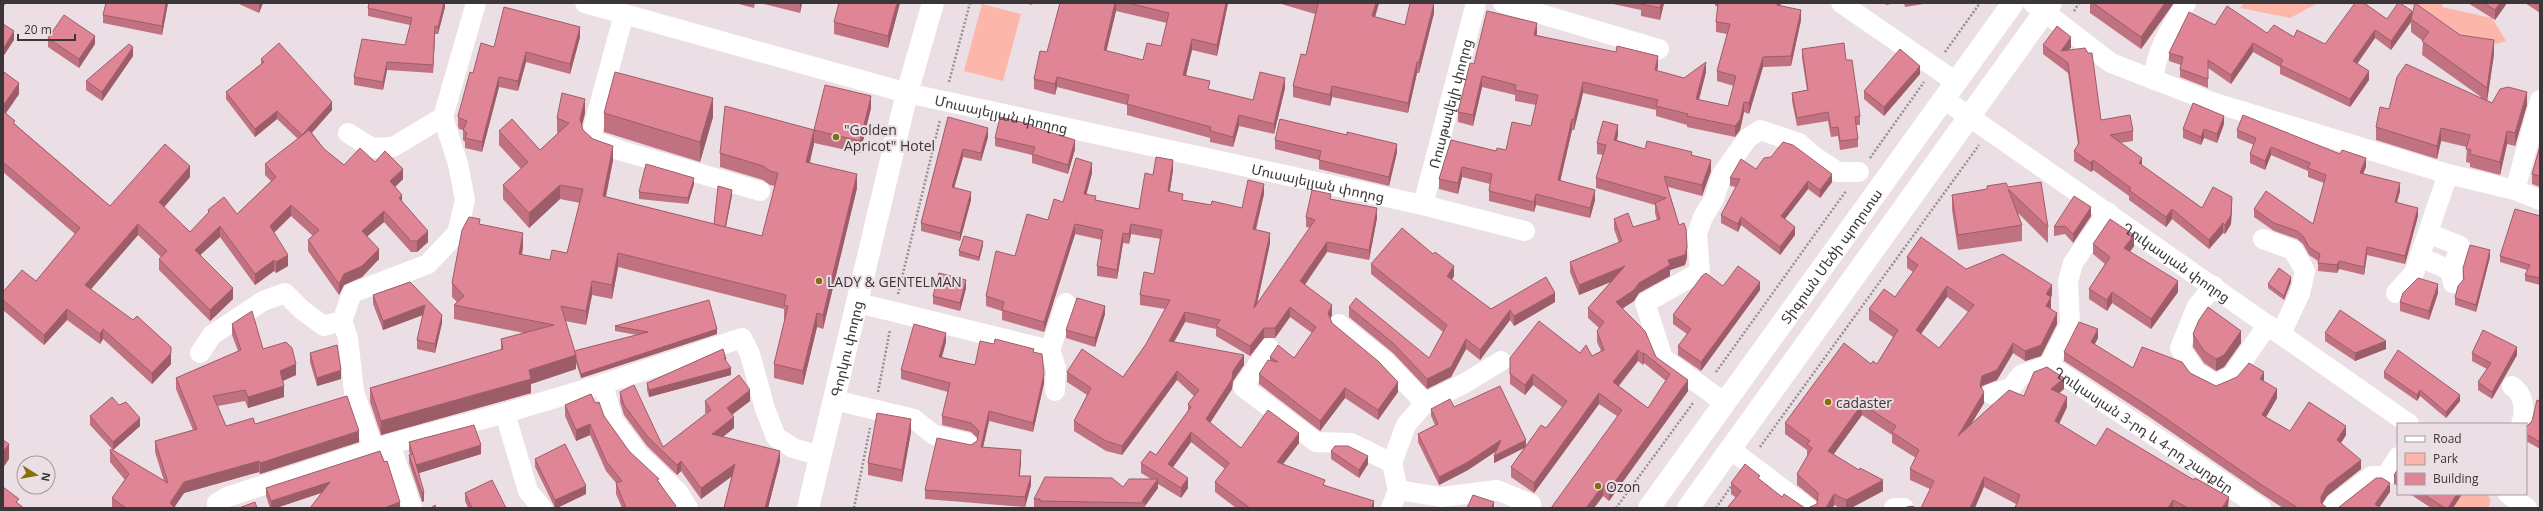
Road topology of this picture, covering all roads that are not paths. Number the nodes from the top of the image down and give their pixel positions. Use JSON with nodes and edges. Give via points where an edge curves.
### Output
{"nodes":[{"id":1,"x":476,"y":3,"type":"edge"},
{"id":2,"x":585,"y":3,"type":"edge"},
{"id":3,"x":933,"y":3,"type":"edge"},
{"id":4,"x":1476,"y":3,"type":"edge"},
{"id":5,"x":1504,"y":3,"type":"edge"},
{"id":6,"x":1841,"y":3,"type":"edge"},
{"id":7,"x":2013,"y":3,"type":"edge"},
{"id":8,"x":2186,"y":3,"type":"edge"},
{"id":9,"x":2043,"y":6,"type":"edge"},
{"id":10,"x":1861,"y":9,"type":"edge"},
{"id":11,"x":624,"y":14,"type":"junction"},
{"id":12,"x":1659,"y":49,"type":"dead end"},
{"id":13,"x":2154,"y":80,"type":"junction"},
{"id":14,"x":1950,"y":90,"type":"junction"},
{"id":15,"x":907,"y":93,"type":"junction"},
{"id":16,"x":2540,"y":100,"type":"edge"},
{"id":17,"x":1970,"y":116,"type":"junction"},
{"id":18,"x":443,"y":117,"type":"junction"},
{"id":19,"x":348,"y":133,"type":"dead end"},
{"id":20,"x":1859,"y":172,"type":"road end"},
{"id":21,"x":2448,"y":174,"type":"junction"},
{"id":22,"x":2516,"y":190,"type":"junction"},
{"id":23,"x":760,"y":192,"type":"dead end"},
{"id":24,"x":2540,"y":200,"type":"edge"},
{"id":25,"x":1423,"y":205,"type":"junction"},
{"id":26,"x":2108,"y":212,"type":"junction"},
{"id":27,"x":1525,"y":231,"type":"dead end"},
{"id":28,"x":2428,"y":233,"type":"junction"},
{"id":29,"x":2263,"y":239,"type":"dead end"},
{"id":30,"x":2420,"y":257,"type":"junction"},
{"id":31,"x":2214,"y":286,"type":"junction"},
{"id":32,"x":2396,"y":293,"type":"dead end"},
{"id":33,"x":858,"y":303,"type":"junction"},
{"id":34,"x":1066,"y":303,"type":"dead end"},
{"id":35,"x":342,"y":321,"type":"junction"},
{"id":36,"x":1339,"y":324,"type":"dead end"},
{"id":37,"x":2276,"y":330,"type":"junction"},
{"id":38,"x":1269,"y":348,"type":"dead end"},
{"id":39,"x":1050,"y":350,"type":"junction"},
{"id":40,"x":200,"y":353,"type":"dead end"},
{"id":41,"x":1500,"y":361,"type":"dead end"},
{"id":42,"x":2049,"y":365,"type":"junction"},
{"id":43,"x":602,"y":384,"type":"junction"},
{"id":44,"x":2512,"y":386,"type":"dead end"},
{"id":45,"x":1055,"y":391,"type":"dead end"},
{"id":46,"x":1990,"y":394,"type":"dead end"},
{"id":47,"x":834,"y":400,"type":"junction"},
{"id":48,"x":1425,"y":403,"type":"junction"},
{"id":49,"x":1725,"y":403,"type":"junction"},
{"id":50,"x":505,"y":413,"type":"junction"},
{"id":51,"x":2408,"y":423,"type":"edge"},
{"id":52,"x":2521,"y":423,"type":"edge"},
{"id":53,"x":968,"y":443,"type":"edge"},
{"id":54,"x":382,"y":447,"type":"junction"},
{"id":55,"x":1730,"y":449,"type":"junction"},
{"id":56,"x":821,"y":456,"type":"junction"},
{"id":57,"x":2397,"y":459,"type":"edge"},
{"id":58,"x":1392,"y":463,"type":"junction"},
{"id":59,"x":2509,"y":495,"type":"edge"},
{"id":60,"x":1395,"y":499,"type":"edge"},
{"id":61,"x":1531,"y":504,"type":"dead end"},
{"id":62,"x":217,"y":508,"type":"edge"},
{"id":63,"x":412,"y":508,"type":"edge"},
{"id":64,"x":542,"y":508,"type":"edge"},
{"id":65,"x":688,"y":508,"type":"edge"},
{"id":66,"x":808,"y":508,"type":"edge"},
{"id":67,"x":1650,"y":508,"type":"edge"},
{"id":68,"x":1688,"y":508,"type":"edge"},
{"id":69,"x":1808,"y":508,"type":"edge"},
{"id":70,"x":1894,"y":508,"type":"edge"},
{"id":71,"x":1904,"y":508,"type":"edge"},
{"id":72,"x":2261,"y":508,"type":"edge"},
{"id":73,"x":2332,"y":508,"type":"edge"},
{"id":74,"x":2527,"y":508,"type":"edge"}],
"edges":[{"from":1,"to":18,"type":"street"},
{"from":2,"to":11,"type":"street","name":"Մուսայելյան փողոց"},
{"from":3,"to":15,"type":"main road","name":"Գորկու փողոց"},
{"from":4,"to":25,"type":"street","name":"Ռուսթավելի փողոց"},
{"from":5,"to":12,"type":"street"},
{"from":6,"to":10,"type":"street","name":"Ղուկասյան փողոց"},
{"from":7,"to":14,"type":"main road","name":"Տիգրան Մեծի պողոտա"},
{"from":8,"to":13,"type":"street","via":[[2170,28],[2154,67]]},
{"from":9,"to":13,"type":"street","via":[[2111,63]]},
{"from":9,"to":17,"type":"main road"},
{"from":10,"to":14,"type":"street","name":"Ղուկասյան փողոց","via":[[1935,67]]},
{"from":11,"to":15,"type":"street","name":"Մուսայելյան փողոց"},
{"from":11,"to":23,"type":"street","via":[[591,136],[597,142],[622,151]]},
{"from":13,"to":21,"type":"street","via":[[2212,102]]},
{"from":14,"to":17,"type":"street","name":"Ղուկասյան փողոց"},
{"from":14,"to":49,"type":"main road","name":"Տիգրան Մեծի պողոտա"},
{"from":15,"to":25,"type":"street","name":"Մուսայելյան փողոց"},
{"from":15,"to":33,"type":"main road","name":"Գորկու փողոց"},
{"from":16,"to":22,"type":"street"},
{"from":17,"to":26,"type":"street","name":"Ղուկասյան փողոց"},
{"from":17,"to":55,"type":"main road"},
{"from":18,"to":19,"type":"street","via":[[393,147],[372,148]]},
{"from":18,"to":35,"type":"street","via":[[458,164],[464,200],[457,233],[428,264],[352,293]]},
{"from":20,"to":49,"type":"street","via":[[1838,172],[1799,143],[1760,130],[1748,138],[1722,174],[1714,199],[1703,217],[1697,234],[1700,272],[1645,303],[1663,358]]},
{"from":21,"to":22,"type":"street"},
{"from":21,"to":28,"type":"street"},
{"from":22,"to":24,"type":"street"},
{"from":25,"to":27,"type":"street","name":"Մուսայելյան փողոց"},
{"from":26,"to":31,"type":"street","name":"Ղուկասյան փողոց"},
{"from":26,"to":42,"type":"street","name":"Ղուկասյան 3-րդ և 4-րդ շարքեր","via":[[2073,263],[2068,282],[2070,324]]},
{"from":28,"to":30,"type":"street"},
{"from":28,"to":30,"type":"street","via":[[2460,246],[2453,277]]},
{"from":29,"to":37,"type":"street","via":[[2293,250],[2305,271],[2300,293]]},
{"from":30,"to":32,"type":"street","via":[[2414,273]]},
{"from":31,"to":37,"type":"street","name":"Ղուկասյան փողոց"},
{"from":31,"to":37,"type":"street","via":[[2197,306],[2180,348],[2196,372],[2216,384],[2232,376],[2262,333]]},
{"from":33,"to":39,"type":"street"},
{"from":33,"to":47,"type":"main road","name":"Գորկու փողոց"},
{"from":34,"to":39,"type":"street"},
{"from":35,"to":40,"type":"street","via":[[324,326],[285,293],[263,301],[212,335]]},
{"from":35,"to":54,"type":"street","via":[[348,338],[354,392]]},
{"from":36,"to":48,"type":"street","via":[[1386,362]]},
{"from":37,"to":51,"type":"street","name":"Ղուկասյան փողոց"},
{"from":38,"to":58,"type":"street","via":[[1243,387],[1316,442],[1351,443]]},
{"from":39,"to":45,"type":"street","via":[[1056,368]]},
{"from":41,"to":48,"type":"street","via":[[1465,383]]},
{"from":42,"to":46,"type":"street","via":[[2021,375],[2011,388]]},
{"from":42,"to":72,"type":"street","name":"Ղուկասյան 3-րդ և 4-րդ շարքեր"},
{"from":43,"to":50,"type":"street"},
{"from":43,"to":56,"type":"street","via":[[742,338],[750,354],[765,409],[776,436],[793,448]]},
{"from":43,"to":65,"type":"street","via":[[613,420],[638,454],[678,492]]},
{"from":44,"to":52,"type":"street","via":[[2518,390],[2524,402]]},
{"from":47,"to":53,"type":"street","via":[[914,419],[934,435]]},
{"from":47,"to":56,"type":"main road","name":"Գորկու փողոց"},
{"from":48,"to":58,"type":"street","via":[[1406,425]]},
{"from":49,"to":67,"type":"main road","name":"Տիգրան Մեծի պողոտա"},
{"from":50,"to":54,"type":"street"},
{"from":50,"to":64,"type":"street","via":[[528,491]]},
{"from":54,"to":62,"type":"street","via":[[227,497],[217,503]]},
{"from":54,"to":63,"type":"street"},
{"from":55,"to":68,"type":"main road"},
{"from":55,"to":69,"type":"street"},
{"from":56,"to":66,"type":"main road","name":"Գորկու փողոց"},
{"from":57,"to":73,"type":"street","via":[[2386,476],[2372,476],[2336,502]]},
{"from":58,"to":60,"type":"street"},
{"from":59,"to":74,"type":"street"},
{"from":60,"to":61,"type":"street","via":[[1441,497],[1497,490]]},
{"from":70,"to":71,"type":"street"}]}
